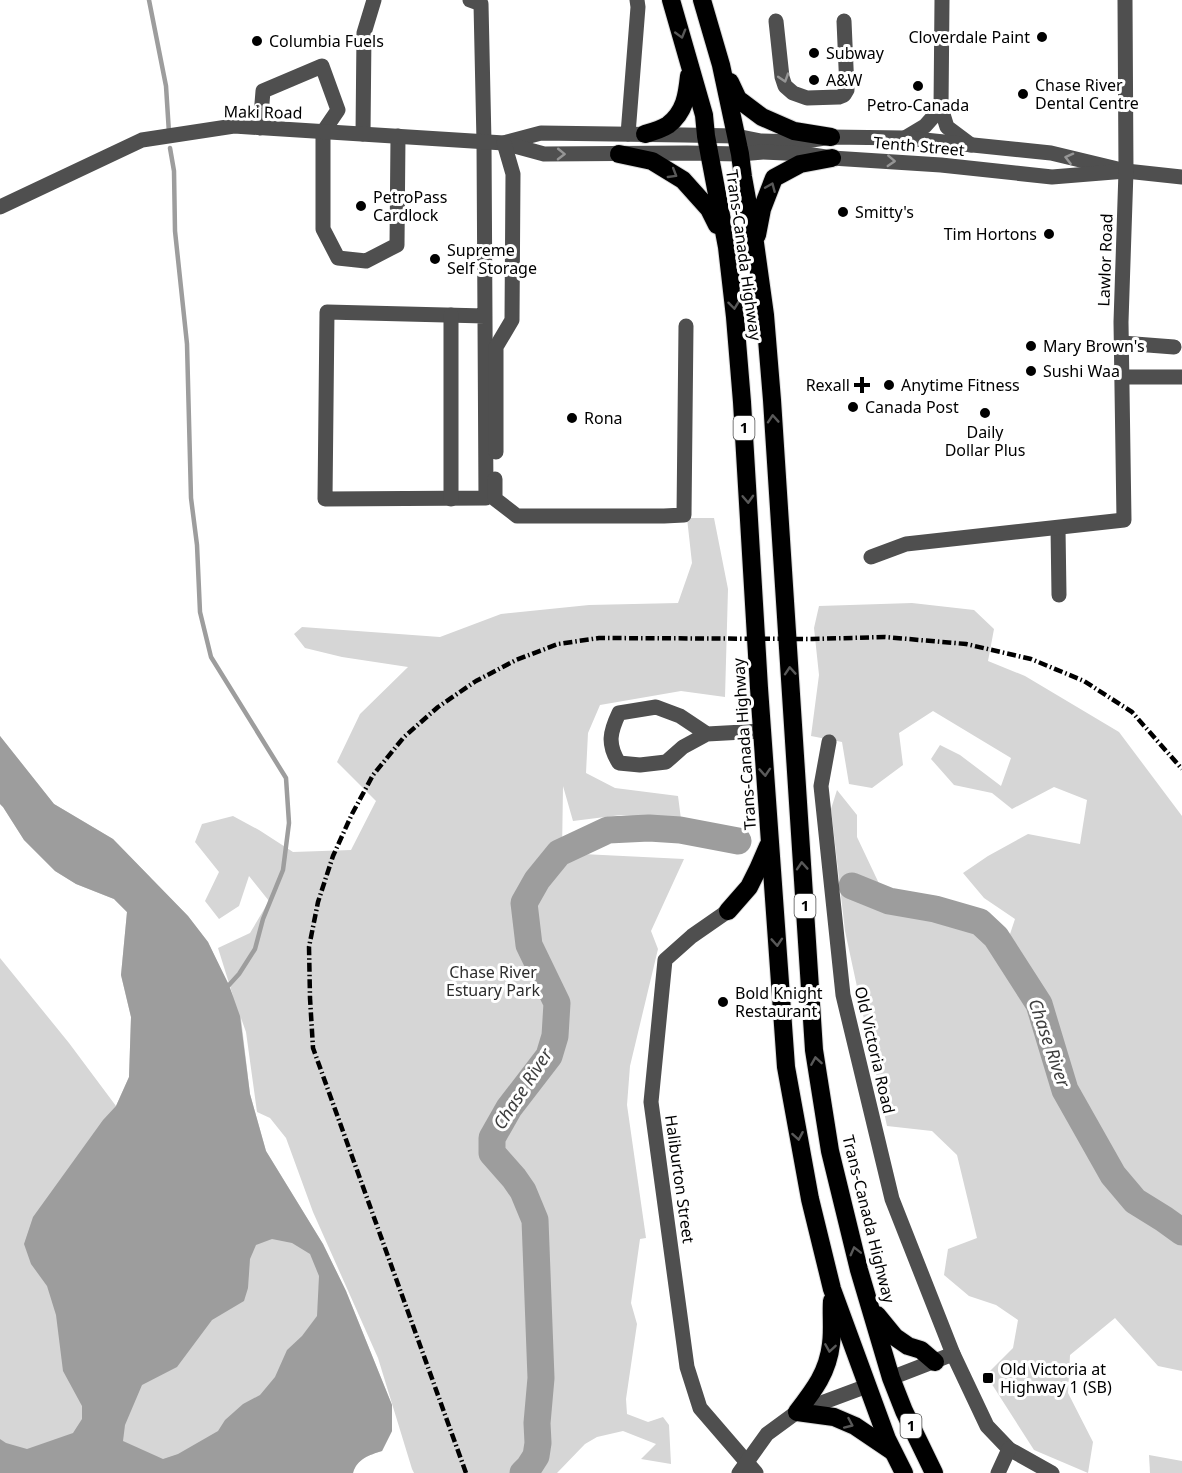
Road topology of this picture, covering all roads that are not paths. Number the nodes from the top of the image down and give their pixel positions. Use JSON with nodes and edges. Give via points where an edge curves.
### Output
{"nodes":[{"id":1,"x":374,"y":0,"type":"edge"},
{"id":2,"x":470,"y":0,"type":"edge"},
{"id":3,"x":637,"y":0,"type":"edge"},
{"id":4,"x":671,"y":0,"type":"edge"},
{"id":5,"x":702,"y":0,"type":"edge"},
{"id":6,"x":942,"y":0,"type":"edge"},
{"id":7,"x":1125,"y":0,"type":"edge"},
{"id":8,"x":776,"y":21,"type":"dead end"},
{"id":9,"x":844,"y":21,"type":"dead end"},
{"id":10,"x":721,"y":65,"type":"junction"},
{"id":11,"x":690,"y":68,"type":"junction"},
{"id":12,"x":941,"y":108,"type":"junction"},
{"id":13,"x":260,"y":128,"type":"junction"},
{"id":14,"x":323,"y":132,"type":"junction"},
{"id":15,"x":363,"y":134,"type":"junction"},
{"id":16,"x":636,"y":134,"type":"junction"},
{"id":17,"x":398,"y":136,"type":"junction"},
{"id":18,"x":831,"y":136,"type":"junction"},
{"id":19,"x":905,"y":138,"type":"junction"},
{"id":20,"x":484,"y":142,"type":"junction"},
{"id":21,"x":504,"y":143,"type":"junction"},
{"id":22,"x":708,"y":145,"type":"junction"},
{"id":23,"x":738,"y":145,"type":"junction"},
{"id":24,"x":971,"y":145,"type":"junction"},
{"id":25,"x":619,"y":154,"type":"junction"},
{"id":26,"x":832,"y":158,"type":"junction"},
{"id":27,"x":1126,"y":171,"type":"junction"},
{"id":28,"x":1182,"y":177,"type":"edge"},
{"id":29,"x":0,"y":207,"type":"edge"},
{"id":30,"x":755,"y":243,"type":"junction"},
{"id":31,"x":727,"y":247,"type":"junction"},
{"id":32,"x":452,"y":315,"type":"junction"},
{"id":33,"x":485,"y":316,"type":"junction"},
{"id":34,"x":686,"y":326,"type":"dead end"},
{"id":35,"x":1122,"y":343,"type":"junction"},
{"id":36,"x":1174,"y":347,"type":"dead end"},
{"id":37,"x":1123,"y":376,"type":"junction"},
{"id":38,"x":1182,"y":376,"type":"edge"},
{"id":39,"x":451,"y":499,"type":"junction"},
{"id":40,"x":1058,"y":528,"type":"junction"},
{"id":41,"x":871,"y":557,"type":"dead end"},
{"id":42,"x":1059,"y":595,"type":"dead end"},
{"id":43,"x":762,"y":731,"type":"junction"},
{"id":44,"x":707,"y":734,"type":"junction"},
{"id":45,"x":829,"y":742,"type":"dead end"},
{"id":46,"x":770,"y":842,"type":"junction"},
{"id":47,"x":728,"y":911,"type":"joint"},
{"id":48,"x":832,"y":1289,"type":"junction"},
{"id":49,"x":871,"y":1308,"type":"junction"},
{"id":50,"x":953,"y":1354,"type":"junction"},
{"id":51,"x":935,"y":1362,"type":"junction"},
{"id":52,"x":891,"y":1378,"type":"junction"},
{"id":53,"x":867,"y":1386,"type":"junction"},
{"id":54,"x":797,"y":1412,"type":"junction"},
{"id":55,"x":1009,"y":1449,"type":"junction"},
{"id":56,"x":894,"y":1452,"type":"junction"},
{"id":57,"x":747,"y":1470,"type":"edge"},
{"id":58,"x":904,"y":1473,"type":"edge"},
{"id":59,"x":934,"y":1473,"type":"edge"},
{"id":60,"x":998,"y":1473,"type":"edge"},
{"id":61,"x":1052,"y":1473,"type":"edge"}],
"edges":[{"from":1,"to":15,"type":"street","via":[[364,33]]},
{"from":2,"to":20,"type":"street","via":[[482,4]]},
{"from":3,"to":16,"type":"street"},
{"from":4,"to":11,"type":"highway","name":"Trans-Canada Highway","number":"1","one_way":true},
{"from":5,"to":10,"type":"highway","name":"Trans-Canada Highway","number":"1"},
{"from":6,"to":12,"type":"street"},
{"from":7,"to":27,"type":"street","name":"Lawlor Road"},
{"from":8,"to":9,"type":"street","one_way":true,"via":[[785,86],[807,98],[839,97],[847,90]]},
{"from":10,"to":18,"type":"highway","via":[[738,99],[762,117],[794,131]]},
{"from":10,"to":23,"type":"highway","name":"Trans-Canada Highway","number":"1"},
{"from":11,"to":16,"type":"highway","via":[[682,109],[668,125]]},
{"from":11,"to":22,"type":"highway","name":"Trans-Canada Highway","number":"1"},
{"from":12,"to":19,"type":"street","via":[[925,126]]},
{"from":12,"to":24,"type":"street","via":[[947,127]]},
{"from":13,"to":14,"type":"street","name":"Maki Road"},
{"from":13,"to":14,"type":"street","via":[[263,91],[322,66],[338,110]]},
{"from":13,"to":29,"type":"street","name":"Maki Road","via":[[234,126],[142,140]]},
{"from":14,"to":15,"type":"street","name":"Maki Road"},
{"from":14,"to":17,"type":"street","via":[[323,229],[338,258],[366,261],[397,245]]},
{"from":15,"to":17,"type":"street","name":"Maki Road"},
{"from":16,"to":21,"type":"street","name":"Maki Road","via":[[541,133]]},
{"from":16,"to":22,"type":"street","name":"Maki Road"},
{"from":17,"to":20,"type":"street","name":"Maki Road"},
{"from":18,"to":19,"type":"street","name":"Tenth Street"},
{"from":18,"to":23,"type":"street","name":"Tenth Street"},
{"from":19,"to":24,"type":"street","name":"Tenth Street"},
{"from":20,"to":21,"type":"street","name":"Maki Road"},
{"from":20,"to":33,"type":"street"},
{"from":21,"to":25,"type":"street","name":"Maki Road","one_way":true,"via":[[544,154]]},
{"from":21,"to":34,"type":"street","via":[[513,174],[512,320],[496,347],[495,499],[517,516],[684,515]]},
{"from":22,"to":23,"type":"street","name":"Maki Road"},
{"from":22,"to":25,"type":"street","name":"Maki Road"},
{"from":22,"to":31,"type":"highway","name":"Trans-Canada Highway","number":"1"},
{"from":23,"to":26,"type":"street","name":"Tenth Street","via":[[763,152]]},
{"from":23,"to":30,"type":"highway","name":"Trans-Canada Highway","number":"1"},
{"from":27,"to":24,"type":"street","name":"Tenth Street","one_way":true,"via":[[1052,153]]},
{"from":25,"to":31,"type":"highway","one_way":true,"via":[[652,161],[683,180],[709,209]]},
{"from":26,"to":27,"type":"street","name":"Tenth Street","one_way":true,"via":[[1052,177]]},
{"from":30,"to":26,"type":"highway","one_way":true,"via":[[774,178],[800,164]]},
{"from":27,"to":28,"type":"street","name":"Tenth Street"},
{"from":27,"to":35,"type":"street","name":"Lawlor Road"},
{"from":49,"to":30,"type":"highway","name":"Trans-Canada Highway","number":"1","one_way":true,"via":[[830,1151],[814,1050],[772,400]]},
{"from":31,"to":43,"type":"highway","name":"Trans-Canada Highway","number":"1","one_way":true,"via":[[741,391]]},
{"from":32,"to":33,"type":"street"},
{"from":32,"to":39,"type":"street"},
{"from":32,"to":39,"type":"street","via":[[327,312],[325,499]]},
{"from":33,"to":39,"type":"street","via":[[486,498]]},
{"from":35,"to":36,"type":"street"},
{"from":35,"to":37,"type":"street","name":"Lawlor Road"},
{"from":37,"to":38,"type":"street"},
{"from":37,"to":40,"type":"street","name":"Lawlor Road","via":[[1124,520]]},
{"from":40,"to":41,"type":"street","via":[[906,544]]},
{"from":40,"to":42,"type":"street"},
{"from":43,"to":44,"type":"street"},
{"from":43,"to":46,"type":"highway","name":"Trans-Canada Highway","number":"1","one_way":true},
{"from":44,"to":44,"type":"street","via":[[680,716],[656,707],[619,713],[611,730],[611,752],[619,763],[666,762],[682,747]]},
{"from":45,"to":50,"type":"street","name":"Old Victoria Road","via":[[821,786],[843,995],[892,1199]]},
{"from":46,"to":47,"type":"highway","via":[[749,887]]},
{"from":46,"to":48,"type":"highway","name":"Trans-Canada Highway","number":"1","one_way":true,"via":[[786,1067],[810,1199]]},
{"from":47,"to":57,"type":"street","name":"Haliburton Street","via":[[665,960],[651,1102],[687,1367],[700,1408]]},
{"from":48,"to":53,"type":"highway","name":"Trans-Canada Highway","number":"1"},
{"from":48,"to":54,"type":"highway","one_way":true,"via":[[832,1343],[827,1365]]},
{"from":49,"to":51,"type":"highway","via":[[894,1337]]},
{"from":49,"to":52,"type":"highway","name":"Trans-Canada Highway","number":"1"},
{"from":50,"to":51,"type":"street"},
{"from":50,"to":55,"type":"street","name":"Old Victoria Road","via":[[987,1426]]},
{"from":51,"to":52,"type":"street"},
{"from":52,"to":53,"type":"highway"},
{"from":52,"to":59,"type":"highway","name":"Trans-Canada Highway","number":"1"},
{"from":53,"to":54,"type":"street","name":"Haliburton Street"},
{"from":53,"to":56,"type":"highway","name":"Trans-Canada Highway","number":"1"},
{"from":54,"to":56,"type":"highway","one_way":true,"via":[[834,1417]]},
{"from":54,"to":57,"type":"street","name":"Haliburton Street","via":[[767,1434]]},
{"from":55,"to":60,"type":"street"},
{"from":55,"to":61,"type":"street","name":"Old Victoria Road"},
{"from":56,"to":58,"type":"highway","name":"Trans-Canada Highway","number":"1"}]}
